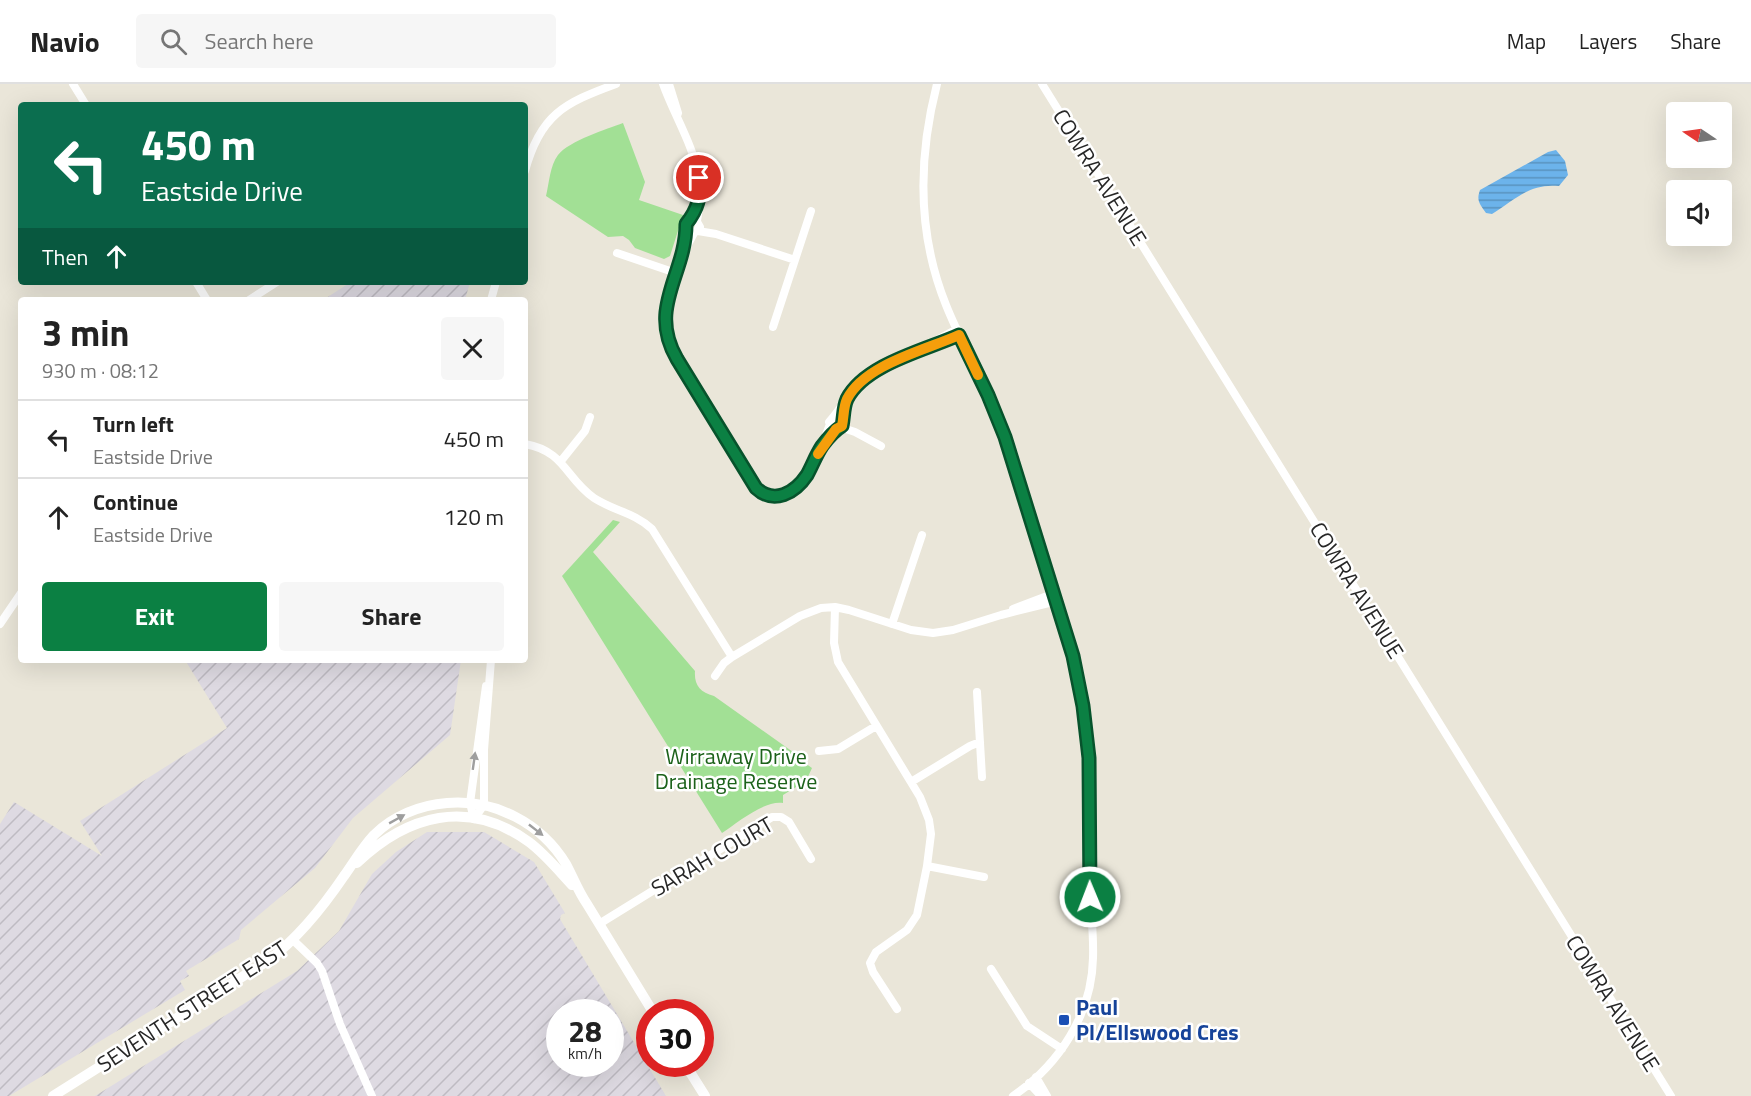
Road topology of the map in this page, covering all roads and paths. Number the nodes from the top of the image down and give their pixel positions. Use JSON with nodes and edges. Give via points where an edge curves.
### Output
{"nodes":[{"id":1,"x":73,"y":84,"type":"edge"},
{"id":2,"x":616,"y":84,"type":"edge"},
{"id":3,"x":663,"y":84,"type":"edge"},
{"id":4,"x":669,"y":84,"type":"edge"},
{"id":5,"x":937,"y":84,"type":"edge"},
{"id":6,"x":1042,"y":84,"type":"edge"},
{"id":7,"x":84,"y":102,"type":"edge"},
{"id":8,"x":681,"y":126,"type":"junction"},
{"id":9,"x":528,"y":157,"type":"edge"},
{"id":10,"x":811,"y":211,"type":"dead end"},
{"id":11,"x":695,"y":227,"type":"junction"},
{"id":12,"x":617,"y":253,"type":"dead end"},
{"id":13,"x":795,"y":260,"type":"junction"},
{"id":14,"x":676,"y":273,"type":"junction"},
{"id":15,"x":272,"y":285,"type":"edge"},
{"id":16,"x":254,"y":297,"type":"edge"},
{"id":17,"x":773,"y":327,"type":"dead end"},
{"id":18,"x":958,"y":332,"type":"junction"},
{"id":19,"x":590,"y":417,"type":"dead end"},
{"id":20,"x":837,"y":423,"type":"junction"},
{"id":21,"x":528,"y":445,"type":"edge"},
{"id":22,"x":881,"y":446,"type":"dead end"},
{"id":23,"x":561,"y":462,"type":"junction"},
{"id":24,"x":922,"y":535,"type":"dead end"},
{"id":25,"x":18,"y":597,"type":"edge"},
{"id":26,"x":1056,"y":597,"type":"junction"},
{"id":27,"x":835,"y":607,"type":"junction"},
{"id":28,"x":0,"y":624,"type":"edge"},
{"id":29,"x":892,"y":624,"type":"junction"},
{"id":30,"x":732,"y":657,"type":"junction"},
{"id":31,"x":491,"y":663,"type":"edge"},
{"id":32,"x":491,"y":663,"type":"edge"},
{"id":33,"x":716,"y":676,"type":"dead end"},
{"id":34,"x":977,"y":692,"type":"dead end"},
{"id":35,"x":876,"y":726,"type":"junction"},
{"id":36,"x":980,"y":742,"type":"junction"},
{"id":37,"x":819,"y":751,"type":"dead end"},
{"id":38,"x":982,"y":777,"type":"dead end"},
{"id":39,"x":911,"y":782,"type":"junction"},
{"id":40,"x":470,"y":803,"type":"junction"},
{"id":41,"x":484,"y":805,"type":"junction"},
{"id":42,"x":474,"y":819,"type":"junction"},
{"id":43,"x":811,"y":859,"type":"dead end"},
{"id":44,"x":927,"y":866,"type":"junction"},
{"id":45,"x":344,"y":876,"type":"junction"},
{"id":46,"x":984,"y":877,"type":"dead end"},
{"id":47,"x":580,"y":894,"type":"junction"},
{"id":48,"x":599,"y":924,"type":"junction"},
{"id":49,"x":293,"y":940,"type":"junction"},
{"id":50,"x":991,"y":969,"type":"dead end"},
{"id":51,"x":645,"y":999,"type":"edge"},
{"id":52,"x":897,"y":1009,"type":"dead end"},
{"id":53,"x":1062,"y":1049,"type":"junction"},
{"id":54,"x":693,"y":1077,"type":"edge"},
{"id":55,"x":1036,"y":1077,"type":"junction"},
{"id":56,"x":1029,"y":1083,"type":"junction"},
{"id":57,"x":52,"y":1096,"type":"edge"},
{"id":58,"x":372,"y":1096,"type":"edge"},
{"id":59,"x":705,"y":1096,"type":"edge"},
{"id":60,"x":1013,"y":1096,"type":"edge"},
{"id":61,"x":1041,"y":1096,"type":"edge"},
{"id":62,"x":1047,"y":1096,"type":"edge"},
{"id":63,"x":1671,"y":1096,"type":"edge"}],
"edges":[{"from":1,"to":7,"type":"street"},
{"from":2,"to":9,"type":"street","via":[[561,109],[542,131]]},
{"from":3,"to":8,"type":"street"},
{"from":4,"to":8,"type":"street"},
{"from":5,"to":18,"type":"street","via":[[924,156],[923,202],[934,268]]},
{"from":6,"to":63,"type":"street","name":"COWRA AVENUE"},
{"from":8,"to":11,"type":"street","via":[[699,178]]},
{"from":10,"to":13,"type":"street"},
{"from":11,"to":13,"type":"street"},
{"from":11,"to":14,"type":"street"},
{"from":12,"to":14,"type":"street"},
{"from":13,"to":17,"type":"street"},
{"from":14,"to":20,"type":"street","via":[[664,316],[667,338],[756,488],[769,497],[783,496],[802,482]]},
{"from":15,"to":16,"type":"street"},
{"from":18,"to":20,"type":"street","via":[[868,376],[852,390]]},
{"from":18,"to":26,"type":"street","via":[[1002,431]]},
{"from":19,"to":23,"type":"street","via":[[581,438]]},
{"from":20,"to":22,"type":"street"},
{"from":21,"to":23,"type":"street","via":[[543,448]]},
{"from":23,"to":30,"type":"street","via":[[595,499],[634,516],[652,530]]},
{"from":24,"to":29,"type":"street"},
{"from":25,"to":28,"type":"street"},
{"from":26,"to":29,"type":"street","via":[[953,630],[933,633]]},
{"from":26,"to":53,"type":"street","via":[[1073,656],[1086,731],[1093,958],[1083,1009]]},
{"from":27,"to":29,"type":"street"},
{"from":27,"to":30,"type":"street","via":[[800,616]]},
{"from":27,"to":35,"type":"street","via":[[838,662]]},
{"from":30,"to":33,"type":"street"},
{"from":40,"to":31,"type":"street","one_way":true},
{"from":32,"to":41,"type":"street"},
{"from":34,"to":36,"type":"street"},
{"from":35,"to":37,"type":"street","via":[[838,749]]},
{"from":35,"to":39,"type":"street"},
{"from":36,"to":38,"type":"street"},
{"from":36,"to":39,"type":"street"},
{"from":39,"to":44,"type":"street","via":[[929,820]]},
{"from":40,"to":41,"type":"main road","name":"SEVENTH STREET EAST"},
{"from":40,"to":42,"type":"street"},
{"from":45,"to":40,"type":"main road","name":"SEVENTH STREET EAST","one_way":true,"via":[[375,834],[403,815],[434,804]]},
{"from":41,"to":42,"type":"street"},
{"from":41,"to":47,"type":"main road","name":"SEVENTH STREET EAST","one_way":true,"via":[[518,817],[545,837],[566,865]]},
{"from":42,"to":45,"type":"main road","name":"SEVENTH STREET EAST","via":[[439,818],[404,828],[372,849]]},
{"from":42,"to":47,"type":"main road","name":"SEVENTH STREET EAST","via":[[498,825],[530,843]]},
{"from":43,"to":48,"type":"street","name":"SARAH COURT","via":[[789,822],[772,817]]},
{"from":44,"to":46,"type":"street"},
{"from":44,"to":52,"type":"street","via":[[914,921],[871,959],[873,972]]},
{"from":45,"to":49,"type":"main road","name":"SEVENTH STREET EAST"},
{"from":47,"to":48,"type":"main road"},
{"from":48,"to":51,"type":"main road"},
{"from":49,"to":57,"type":"main road","name":"SEVENTH STREET EAST","via":[[252,972]]},
{"from":49,"to":58,"type":"street","via":[[322,971]]},
{"from":50,"to":53,"type":"street","via":[[1027,1026]]},
{"from":53,"to":55,"type":"street"},
{"from":54,"to":59,"type":"main road"},
{"from":55,"to":56,"type":"street"},
{"from":55,"to":62,"type":"street"},
{"from":56,"to":60,"type":"street"},
{"from":56,"to":61,"type":"street"}]}
